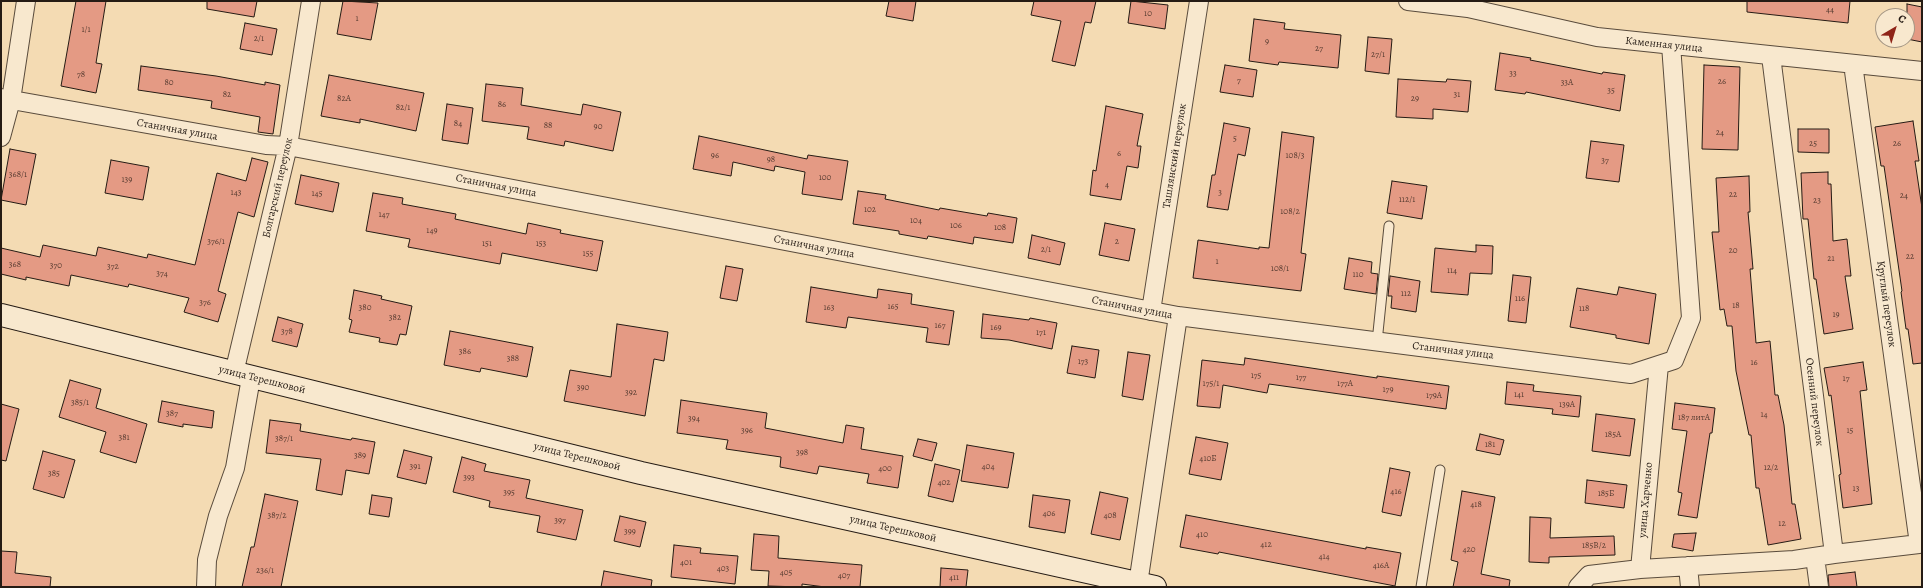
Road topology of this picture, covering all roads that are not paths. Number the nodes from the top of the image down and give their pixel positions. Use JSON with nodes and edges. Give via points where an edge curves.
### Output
{"nodes":[{"id":1,"x":26,"y":1,"type":"edge"},
{"id":2,"x":311,"y":1,"type":"edge"},
{"id":3,"x":1199,"y":1,"type":"edge"},
{"id":4,"x":1408,"y":1,"type":"edge"},
{"id":5,"x":1671,"y":45,"type":"junction"},
{"id":6,"x":1771,"y":56,"type":"junction"},
{"id":7,"x":1853,"y":64,"type":"junction"},
{"id":8,"x":1922,"y":72,"type":"edge"},
{"id":9,"x":6,"y":99,"type":"edge"},
{"id":10,"x":1,"y":137,"type":"edge"},
{"id":11,"x":288,"y":146,"type":"junction"},
{"id":12,"x":1389,"y":226,"type":"dead end"},
{"id":13,"x":1152,"y":311,"type":"junction"},
{"id":14,"x":1,"y":315,"type":"edge"},
{"id":15,"x":1178,"y":316,"type":"junction"},
{"id":16,"x":1378,"y":342,"type":"junction"},
{"id":17,"x":1659,"y":365,"type":"junction"},
{"id":18,"x":243,"y":375,"type":"junction"},
{"id":19,"x":1440,"y":470,"type":"dead end"},
{"id":20,"x":1921,"y":544,"type":"edge"},
{"id":21,"x":1834,"y":554,"type":"junction"},
{"id":22,"x":1816,"y":557,"type":"junction"},
{"id":23,"x":1688,"y":566,"type":"junction"},
{"id":24,"x":1640,"y":569,"type":"junction"},
{"id":25,"x":1147,"y":585,"type":"edge"},
{"id":26,"x":206,"y":587,"type":"edge"},
{"id":27,"x":1421,"y":587,"type":"edge"},
{"id":28,"x":1578,"y":587,"type":"edge"},
{"id":29,"x":1690,"y":587,"type":"edge"},
{"id":30,"x":1819,"y":587,"type":"edge"}],
"edges":[{"from":1,"to":9,"type":"street"},
{"from":2,"to":11,"type":"street","name":"Болгарский переулок"},
{"from":3,"to":13,"type":"street","name":"Ташлянский переулок"},
{"from":4,"to":5,"type":"street","name":"Каменная улица","via":[[1468,8],[1597,38]]},
{"from":5,"to":6,"type":"street","name":"Каменная улица"},
{"from":5,"to":17,"type":"street","via":[[1691,318],[1674,360]]},
{"from":6,"to":7,"type":"street","name":"Каменная улица"},
{"from":6,"to":21,"type":"street","name":"Осенний переулок"},
{"from":7,"to":8,"type":"street","name":"Каменная улица"},
{"from":7,"to":20,"type":"street","name":"Круглый переулок"},
{"from":9,"to":10,"type":"street"},
{"from":9,"to":11,"type":"street","name":"Станичная улица","via":[[266,145]]},
{"from":11,"to":13,"type":"street","name":"Станичная улица"},
{"from":11,"to":18,"type":"street","name":"Болгарский переулок"},
{"from":12,"to":16,"type":"lane"},
{"from":13,"to":15,"type":"street","name":"Станичная улица"},
{"from":14,"to":18,"type":"street","name":"улица Терешковой"},
{"from":15,"to":16,"type":"street","name":"Станичная улица"},
{"from":15,"to":25,"type":"street"},
{"from":16,"to":17,"type":"street","name":"Станичная улица","via":[[1630,374]]},
{"from":17,"to":24,"type":"street","name":"улица Харченко"},
{"from":18,"to":25,"type":"street","name":"улица Терешковой","via":[[641,473]]},
{"from":18,"to":26,"type":"street","name":"Болгарский переулок","via":[[235,468],[218,516],[207,560]]},
{"from":19,"to":27,"type":"lane"},
{"from":20,"to":21,"type":"street"},
{"from":21,"to":22,"type":"street"},
{"from":22,"to":23,"type":"street"},
{"from":22,"to":30,"type":"street"},
{"from":23,"to":24,"type":"street"},
{"from":23,"to":29,"type":"street"},
{"from":24,"to":28,"type":"street","via":[[1589,575]]}]}
